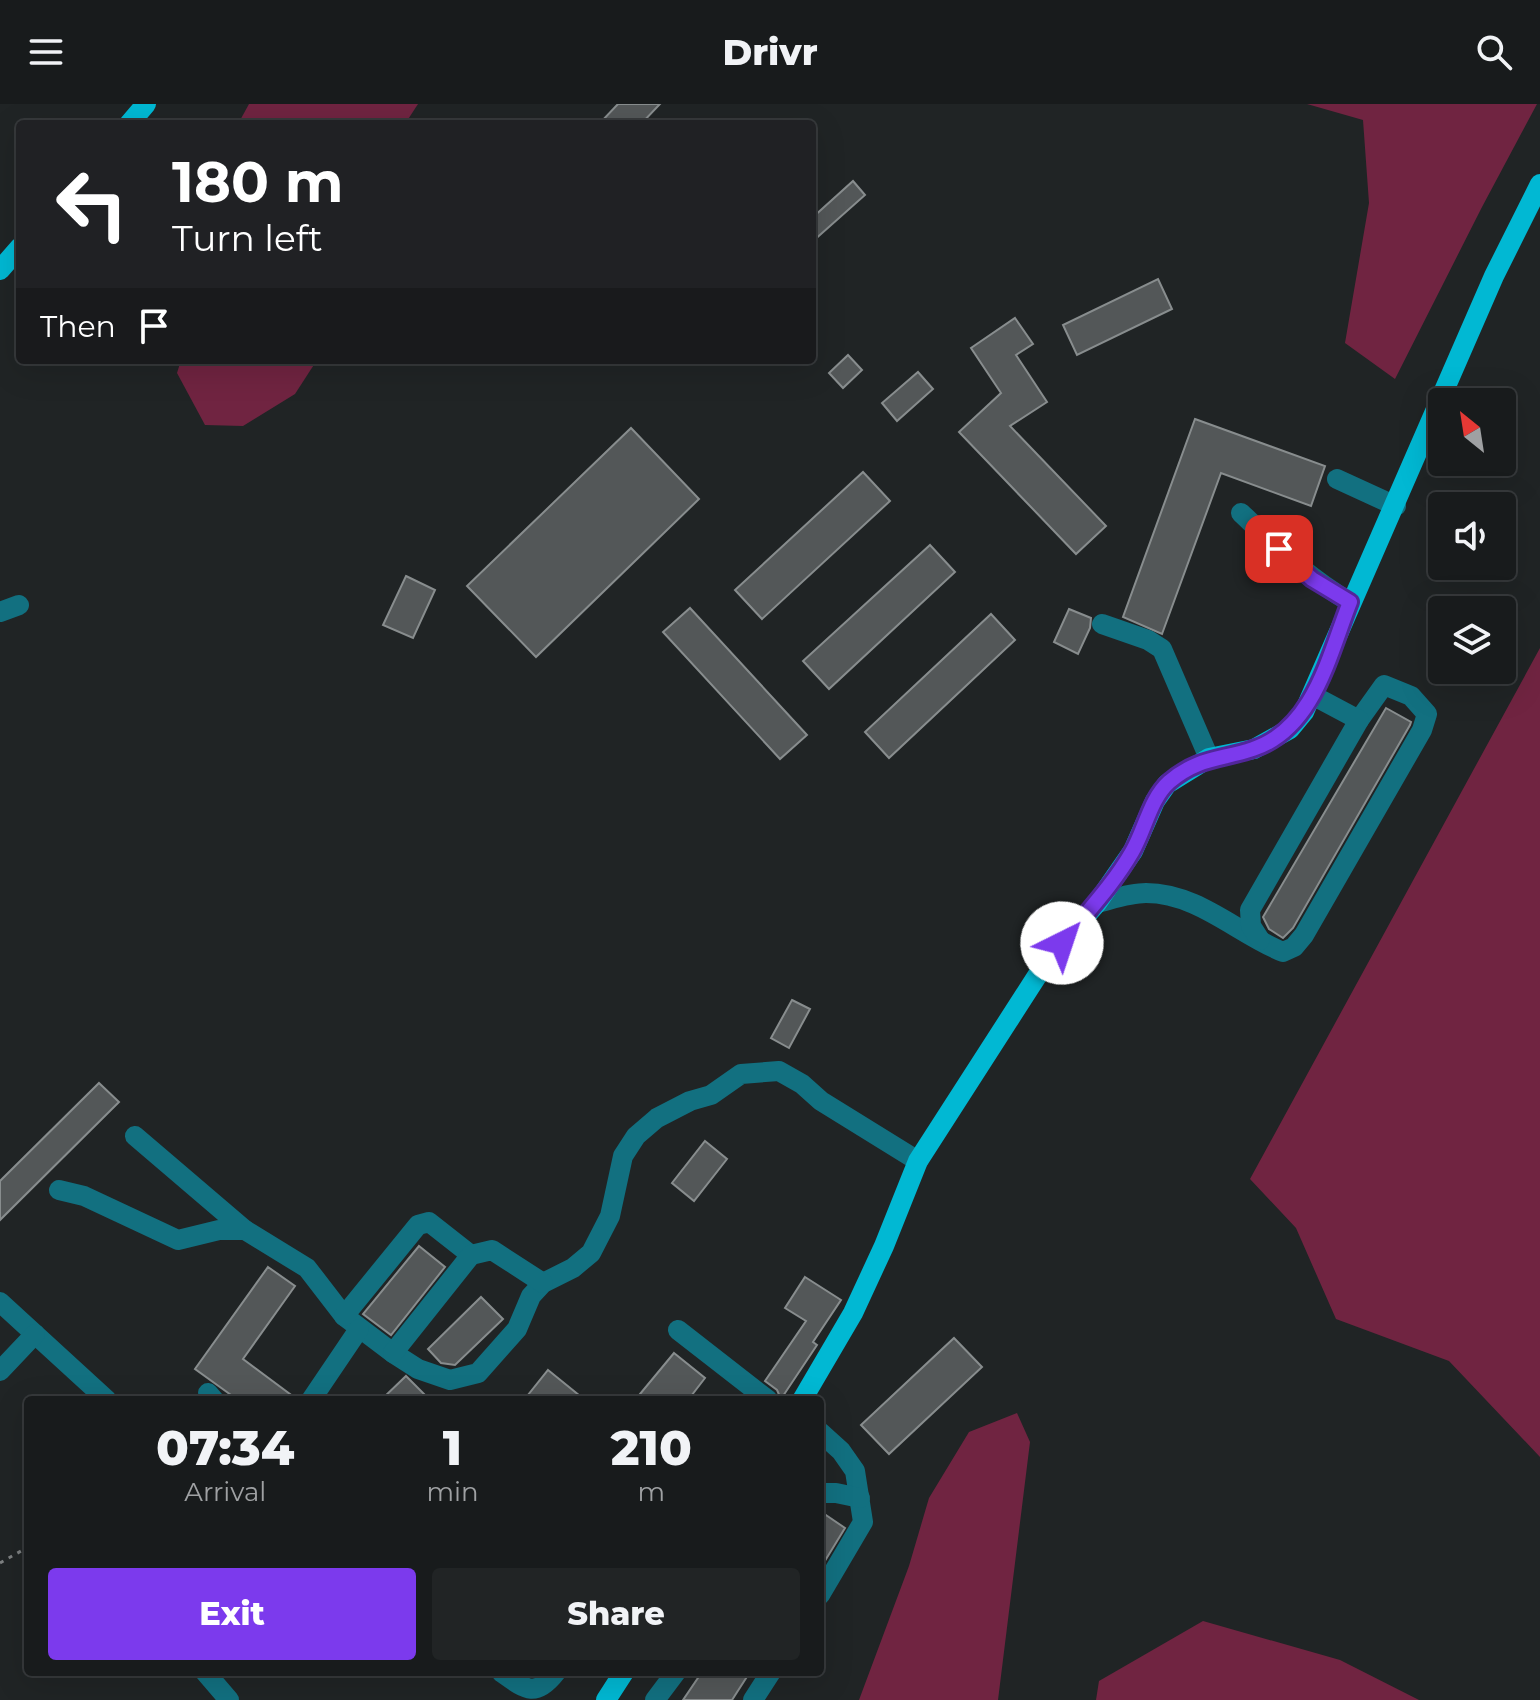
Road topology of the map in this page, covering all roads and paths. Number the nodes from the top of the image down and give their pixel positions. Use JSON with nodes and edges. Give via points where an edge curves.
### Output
{"nodes":[{"id":1,"x":146,"y":104,"type":"edge"},
{"id":2,"x":132,"y":120,"type":"edge"},
{"id":3,"x":1540,"y":184,"type":"edge"},
{"id":4,"x":16,"y":252,"type":"edge"},
{"id":5,"x":0,"y":270,"type":"edge"},
{"id":6,"x":1337,"y":479,"type":"dead end"},
{"id":7,"x":1396,"y":506,"type":"junction"},
{"id":8,"x":1241,"y":513,"type":"dead end"},
{"id":9,"x":1350,"y":602,"type":"junction"},
{"id":10,"x":1102,"y":624,"type":"dead end"},
{"id":11,"x":1312,"y":695,"type":"junction"},
{"id":12,"x":1359,"y":720,"type":"junction"},
{"id":13,"x":1209,"y":758,"type":"junction"},
{"id":14,"x":1097,"y":903,"type":"junction"},
{"id":15,"x":1260,"y":940,"type":"junction"},
{"id":16,"x":135,"y":1136,"type":"dead end"},
{"id":17,"x":918,"y":1161,"type":"junction"},
{"id":18,"x":59,"y":1190,"type":"dead end"},
{"id":19,"x":245,"y":1230,"type":"junction"},
{"id":20,"x":471,"y":1255,"type":"junction"},
{"id":21,"x":543,"y":1283,"type":"junction"},
{"id":22,"x":0,"y":1302,"type":"edge"},
{"id":23,"x":352,"y":1322,"type":"junction"},
{"id":24,"x":678,"y":1330,"type":"dead end"},
{"id":25,"x":35,"y":1334,"type":"junction"},
{"id":26,"x":393,"y":1353,"type":"junction"},
{"id":27,"x":0,"y":1371,"type":"edge"},
{"id":28,"x":103,"y":1396,"type":"edge"},
{"id":29,"x":313,"y":1396,"type":"edge"},
{"id":30,"x":763,"y":1396,"type":"edge"},
{"id":31,"x":804,"y":1396,"type":"edge"},
{"id":32,"x":824,"y":1436,"type":"edge"},
{"id":33,"x":824,"y":1493,"type":"edge"},
{"id":34,"x":860,"y":1498,"type":"junction"},
{"id":35,"x":24,"y":1549,"type":"edge"},
{"id":36,"x":0,"y":1563,"type":"edge"},
{"id":37,"x":824,"y":1588,"type":"edge"},
{"id":38,"x":208,"y":1676,"type":"edge"},
{"id":39,"x":507,"y":1676,"type":"edge"},
{"id":40,"x":552,"y":1676,"type":"edge"},
{"id":41,"x":621,"y":1676,"type":"edge"},
{"id":42,"x":673,"y":1676,"type":"edge"},
{"id":43,"x":768,"y":1676,"type":"edge"},
{"id":44,"x":229,"y":1700,"type":"edge"},
{"id":45,"x":606,"y":1700,"type":"edge"},
{"id":46,"x":655,"y":1700,"type":"edge"},
{"id":47,"x":753,"y":1700,"type":"edge"}],
"edges":[{"from":1,"to":2,"type":"main road"},
{"from":3,"to":7,"type":"main road","via":[[1494,276]]},
{"from":4,"to":5,"type":"main road"},
{"from":6,"to":7,"type":"street"},
{"from":7,"to":9,"type":"main road"},
{"from":8,"to":9,"type":"street","via":[[1297,567]]},
{"from":9,"to":11,"type":"main road"},
{"from":10,"to":13,"type":"street","via":[[1162,649]]},
{"from":11,"to":12,"type":"street"},
{"from":11,"to":13,"type":"main road","via":[[1290,729],[1254,749]]},
{"from":12,"to":15,"type":"street","via":[[1250,910],[1251,926]]},
{"from":12,"to":15,"type":"street","via":[[1384,685],[1411,696],[1427,714],[1304,935],[1283,952]]},
{"from":13,"to":14,"type":"main road","via":[[1167,784],[1133,851]]},
{"from":14,"to":15,"type":"street","via":[[1146,893],[1184,900]]},
{"from":14,"to":17,"type":"main road","via":[[1046,962]]},
{"from":16,"to":19,"type":"street"},
{"from":17,"to":21,"type":"street","via":[[779,1071],[741,1074],[711,1095],[657,1118],[636,1136],[623,1156],[610,1216],[591,1253]]},
{"from":17,"to":31,"type":"main road","via":[[853,1313]]},
{"from":18,"to":19,"type":"street","via":[[84,1196],[178,1240]]},
{"from":19,"to":23,"type":"street","via":[[307,1268]]},
{"from":20,"to":21,"type":"street","via":[[492,1250]]},
{"from":20,"to":23,"type":"street","via":[[429,1222],[418,1225]]},
{"from":20,"to":26,"type":"street"},
{"from":21,"to":26,"type":"street","via":[[531,1296],[517,1329],[478,1373],[450,1380]]},
{"from":22,"to":25,"type":"street"},
{"from":23,"to":26,"type":"street"},
{"from":23,"to":29,"type":"street"},
{"from":24,"to":30,"type":"street"},
{"from":25,"to":27,"type":"street"},
{"from":25,"to":28,"type":"street"},
{"from":32,"to":34,"type":"street","via":[[855,1471]]},
{"from":33,"to":34,"type":"street"},
{"from":34,"to":37,"type":"street","via":[[863,1522]]},
{"from":35,"to":36,"type":"path"},
{"from":38,"to":44,"type":"street"},
{"from":39,"to":40,"type":"street","via":[[533,1690]]},
{"from":41,"to":45,"type":"main road"},
{"from":42,"to":46,"type":"street"},
{"from":43,"to":47,"type":"street"}]}
